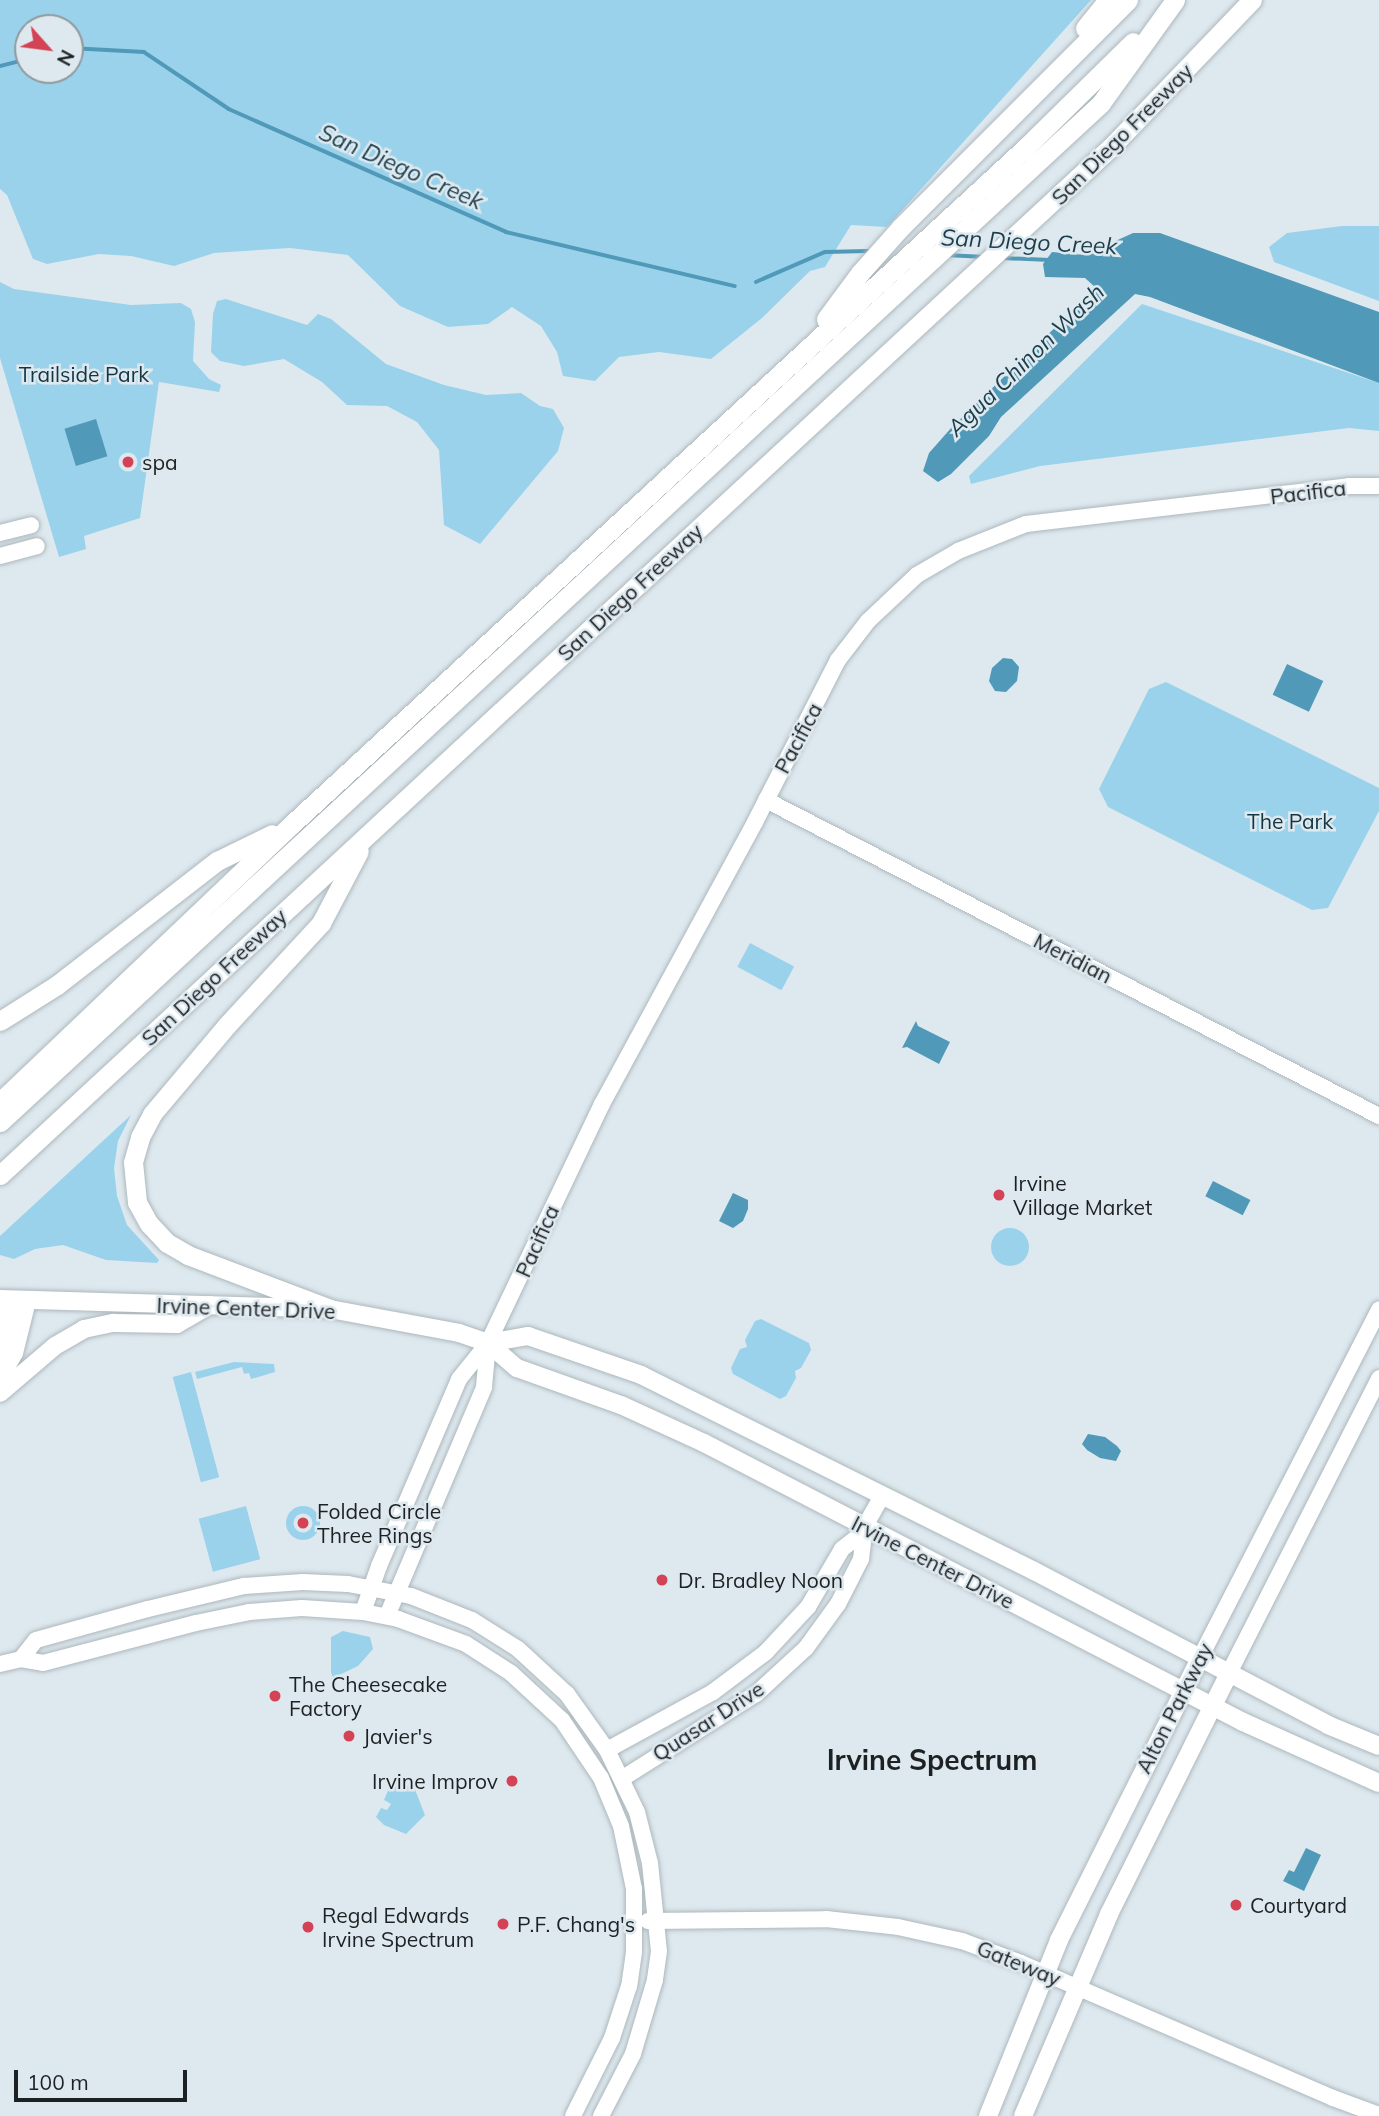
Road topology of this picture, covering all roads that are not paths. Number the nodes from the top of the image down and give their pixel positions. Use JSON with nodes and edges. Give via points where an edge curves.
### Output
{"nodes":[{"id":1,"x":1108,"y":0,"type":"edge"},
{"id":2,"x":1128,"y":0,"type":"edge"},
{"id":3,"x":1174,"y":0,"type":"edge"},
{"id":4,"x":1252,"y":0,"type":"edge"},
{"id":5,"x":1016,"y":113,"type":"junction"},
{"id":6,"x":803,"y":352,"type":"junction"},
{"id":7,"x":1379,"y":486,"type":"edge"},
{"id":8,"x":31,"y":525,"type":"dead end"},
{"id":9,"x":0,"y":533,"type":"edge"},
{"id":10,"x":37,"y":546,"type":"dead end"},
{"id":11,"x":0,"y":556,"type":"edge"},
{"id":12,"x":766,"y":800,"type":"junction"},
{"id":13,"x":292,"y":824,"type":"junction"},
{"id":14,"x":366,"y":837,"type":"junction"},
{"id":15,"x":0,"y":1021,"type":"edge"},
{"id":16,"x":0,"y":1102,"type":"edge"},
{"id":17,"x":1379,"y":1116,"type":"edge"},
{"id":18,"x":0,"y":1122,"type":"edge"},
{"id":19,"x":0,"y":1175,"type":"edge"},
{"id":20,"x":13,"y":1300,"type":"edge"},
{"id":21,"x":210,"y":1305,"type":"junction"},
{"id":22,"x":330,"y":1309,"type":"junction"},
{"id":23,"x":1379,"y":1309,"type":"edge"},
{"id":24,"x":488,"y":1343,"type":"junction"},
{"id":25,"x":0,"y":1351,"type":"edge"},
{"id":26,"x":0,"y":1378,"type":"edge"},
{"id":27,"x":1379,"y":1378,"type":"edge"},
{"id":28,"x":0,"y":1393,"type":"edge"},
{"id":29,"x":882,"y":1496,"type":"junction"},
{"id":30,"x":864,"y":1528,"type":"junction"},
{"id":31,"x":371,"y":1588,"type":"junction"},
{"id":32,"x":396,"y":1593,"type":"junction"},
{"id":33,"x":363,"y":1612,"type":"junction"},
{"id":34,"x":387,"y":1616,"type":"junction"},
{"id":35,"x":787,"y":1632,"type":"junction"},
{"id":36,"x":806,"y":1648,"type":"junction"},
{"id":37,"x":1200,"y":1658,"type":"junction"},
{"id":38,"x":21,"y":1659,"type":"junction"},
{"id":39,"x":0,"y":1664,"type":"edge"},
{"id":40,"x":1229,"y":1673,"type":"junction"},
{"id":41,"x":1184,"y":1690,"type":"junction"},
{"id":42,"x":1213,"y":1705,"type":"junction"},
{"id":43,"x":1379,"y":1746,"type":"edge"},
{"id":44,"x":607,"y":1749,"type":"junction"},
{"id":45,"x":623,"y":1778,"type":"junction"},
{"id":46,"x":1379,"y":1783,"type":"edge"},
{"id":47,"x":657,"y":1920,"type":"junction"},
{"id":48,"x":635,"y":1923,"type":"junction"},
{"id":49,"x":1045,"y":1973,"type":"junction"},
{"id":50,"x":1077,"y":1986,"type":"junction"},
{"id":51,"x":1379,"y":2115,"type":"edge"},
{"id":52,"x":573,"y":2116,"type":"edge"},
{"id":53,"x":601,"y":2116,"type":"edge"},
{"id":54,"x":988,"y":2116,"type":"edge"},
{"id":55,"x":1023,"y":2116,"type":"edge"}],
"edges":[{"from":1,"to":5,"type":"highway"},
{"from":2,"to":5,"type":"highway"},
{"from":3,"to":6,"type":"highway","via":[[1094,82]]},
{"from":3,"to":18,"type":"highway","via":[[1101,103]]},
{"from":4,"to":14,"type":"highway","name":"San Diego Freeway","via":[[1171,88],[1021,231]]},
{"from":5,"to":6,"type":"highway","via":[[860,273]]},
{"from":6,"to":13,"type":"highway"},
{"from":7,"to":12,"type":"street","name":"Pacifica","via":[[1056,519],[999,533],[958,551],[917,575],[852,641]]},
{"from":8,"to":9,"type":"street"},
{"from":10,"to":11,"type":"street"},
{"from":12,"to":17,"type":"street","name":"Meridian"},
{"from":12,"to":24,"type":"street","name":"Pacifica","via":[[603,1104]]},
{"from":13,"to":15,"type":"highway","via":[[217,861],[57,985]]},
{"from":13,"to":16,"type":"highway"},
{"from":14,"to":19,"type":"highway","name":"San Diego Freeway"},
{"from":14,"to":22,"type":"highway","via":[[321,923],[165,1097],[145,1126],[133,1162],[137,1202],[167,1243]]},
{"from":20,"to":21,"type":"main road","name":"Irvine Center Drive"},
{"from":20,"to":25,"type":"main road"},
{"from":20,"to":26,"type":"main road","via":[[14,1353]]},
{"from":21,"to":22,"type":"main road","name":"Irvine Center Drive"},
{"from":21,"to":28,"type":"main road","via":[[177,1324],[113,1323],[84,1329],[55,1346]]},
{"from":22,"to":24,"type":"main road","name":"Irvine Center Drive","via":[[446,1328]]},
{"from":23,"to":37,"type":"street","name":"Alton Parkway"},
{"from":24,"to":29,"type":"main road","name":"Irvine Center Drive","via":[[528,1336],[613,1364]]},
{"from":24,"to":30,"type":"main road","name":"Irvine Center Drive","via":[[517,1368],[621,1405],[704,1443]]},
{"from":24,"to":31,"type":"street","name":"Pacifica","via":[[459,1380]]},
{"from":24,"to":32,"type":"street","name":"Pacifica","via":[[484,1387]]},
{"from":27,"to":40,"type":"street","name":"Alton Parkway"},
{"from":29,"to":30,"type":"street"},
{"from":29,"to":37,"type":"main road","name":"Irvine Center Drive"},
{"from":30,"to":35,"type":"street","name":"Quasar Drive","via":[[842,1549],[808,1607]]},
{"from":30,"to":36,"type":"street","name":"Quasar Drive","via":[[861,1559],[838,1604]]},
{"from":30,"to":41,"type":"main road","name":"Irvine Center Drive"},
{"from":31,"to":32,"type":"street"},
{"from":31,"to":33,"type":"street","name":"Pacifica"},
{"from":31,"to":38,"type":"street","via":[[303,1582],[244,1586],[36,1640]]},
{"from":32,"to":34,"type":"street","name":"Pacifica"},
{"from":32,"to":44,"type":"street","via":[[460,1614],[518,1649],[568,1694]]},
{"from":33,"to":34,"type":"street"},
{"from":33,"to":38,"type":"street","via":[[302,1608],[248,1612],[43,1663]]},
{"from":34,"to":48,"type":"street","via":[[441,1634],[489,1658],[522,1682],[568,1728],[601,1778],[617,1815],[631,1867]]},
{"from":35,"to":36,"type":"street"},
{"from":35,"to":44,"type":"street","name":"Quasar Drive","via":[[713,1692]]},
{"from":36,"to":45,"type":"street","name":"Quasar Drive","via":[[757,1694]]},
{"from":37,"to":40,"type":"main road","name":"Irvine Center Drive"},
{"from":37,"to":41,"type":"main road","name":"Alton Parkway"},
{"from":38,"to":39,"type":"street"},
{"from":40,"to":42,"type":"main road","name":"Alton Parkway"},
{"from":40,"to":43,"type":"main road","name":"Irvine Center Drive"},
{"from":41,"to":42,"type":"main road","name":"Irvine Center Drive"},
{"from":41,"to":49,"type":"main road","name":"Alton Parkway"},
{"from":42,"to":46,"type":"main road","name":"Irvine Center Drive"},
{"from":42,"to":50,"type":"main road","name":"Alton Parkway"},
{"from":44,"to":45,"type":"street"},
{"from":45,"to":47,"type":"street","via":[[645,1837]]},
{"from":47,"to":48,"type":"street","name":"Gateway"},
{"from":47,"to":49,"type":"street","name":"Gateway","via":[[825,1919],[898,1927],[962,1941]]},
{"from":47,"to":53,"type":"street","via":[[659,1955],[647,2015]]},
{"from":48,"to":52,"type":"street","via":[[632,1968],[621,2012]]},
{"from":49,"to":50,"type":"street","name":"Gateway"},
{"from":49,"to":54,"type":"main road","name":"Alton Parkway"},
{"from":50,"to":51,"type":"street","name":"Gateway"},
{"from":50,"to":55,"type":"main road","name":"Alton Parkway"}]}
